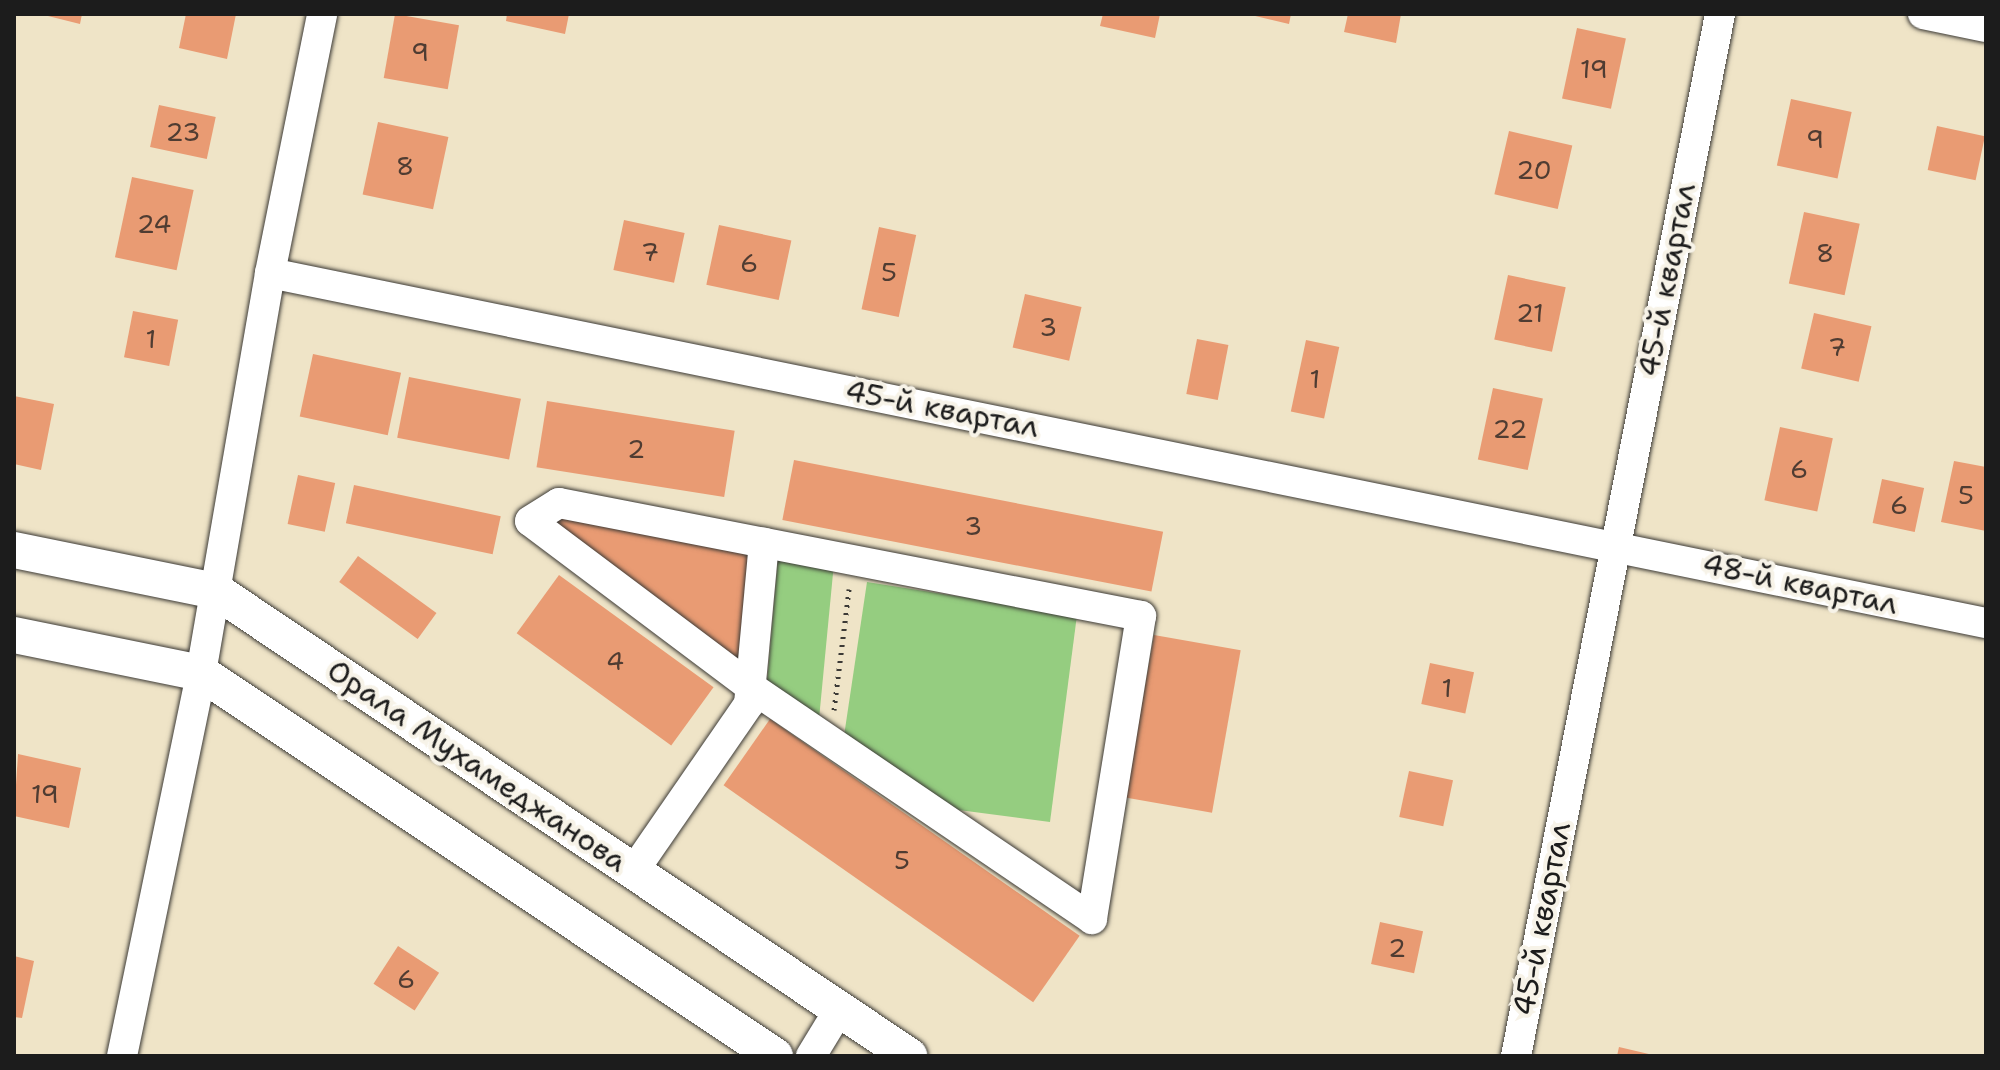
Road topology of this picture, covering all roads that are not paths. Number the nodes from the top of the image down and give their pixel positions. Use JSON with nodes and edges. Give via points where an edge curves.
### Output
{"nodes":[{"id":1,"x":322,"y":14,"type":"edge"},
{"id":2,"x":1720,"y":14,"type":"edge"},
{"id":3,"x":1923,"y":14,"type":"edge"},
{"id":4,"x":1986,"y":27,"type":"edge"},
{"id":5,"x":270,"y":273,"type":"junction"},
{"id":6,"x":764,"y":543,"type":"junction"},
{"id":7,"x":1615,"y":546,"type":"junction"},
{"id":8,"x":14,"y":550,"type":"edge"},
{"id":9,"x":216,"y":591,"type":"junction"},
{"id":10,"x":1986,"y":623,"type":"edge"},
{"id":11,"x":14,"y":635,"type":"edge"},
{"id":12,"x":201,"y":673,"type":"junction"},
{"id":13,"x":751,"y":687,"type":"junction"},
{"id":14,"x":633,"y":872,"type":"junction"},
{"id":15,"x":839,"y":1010,"type":"junction"},
{"id":16,"x":122,"y":1056,"type":"edge"},
{"id":17,"x":775,"y":1056,"type":"edge"},
{"id":18,"x":811,"y":1056,"type":"edge"},
{"id":19,"x":909,"y":1056,"type":"edge"},
{"id":20,"x":1516,"y":1056,"type":"edge"}],
"edges":[{"from":1,"to":5,"type":"street"},
{"from":2,"to":7,"type":"street","name":"45-й квартал"},
{"from":3,"to":4,"type":"street"},
{"from":5,"to":7,"type":"street","name":"45-й квартал"},
{"from":5,"to":9,"type":"street"},
{"from":6,"to":13,"type":"street"},
{"from":6,"to":13,"type":"street","via":[[559,503],[530,521]]},
{"from":6,"to":13,"type":"street","via":[[1141,616],[1092,919]]},
{"from":7,"to":10,"type":"street","name":"48-й квартал"},
{"from":7,"to":20,"type":"street","name":"45-й квартал"},
{"from":8,"to":9,"type":"street","name":"Орала Мухамеджанова"},
{"from":9,"to":12,"type":"street"},
{"from":9,"to":14,"type":"street","name":"Орала Мухамеджанова"},
{"from":11,"to":12,"type":"street"},
{"from":12,"to":16,"type":"street"},
{"from":12,"to":17,"type":"street"},
{"from":13,"to":14,"type":"street","via":[[749,704]]},
{"from":14,"to":15,"type":"street","name":"Орала Мухамеджанова"},
{"from":15,"to":18,"type":"street"},
{"from":15,"to":19,"type":"street","name":"Орала Мухамеджанова"}]}
